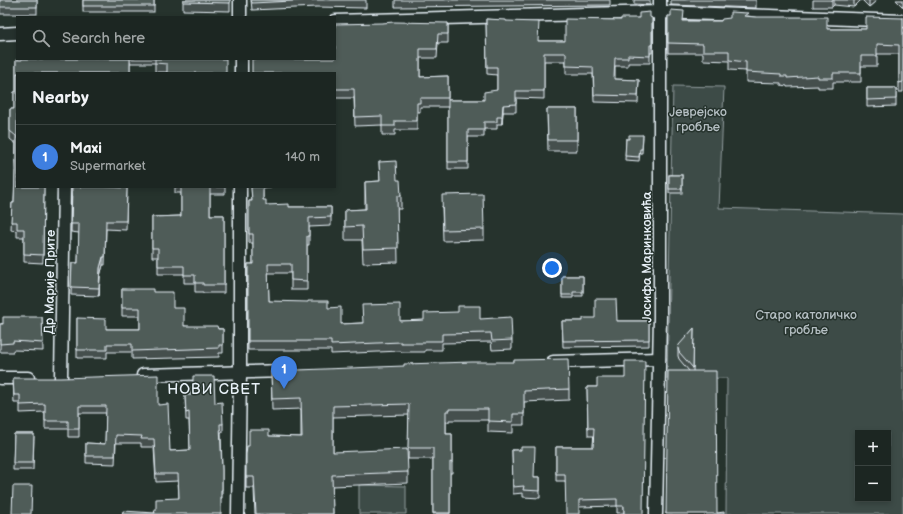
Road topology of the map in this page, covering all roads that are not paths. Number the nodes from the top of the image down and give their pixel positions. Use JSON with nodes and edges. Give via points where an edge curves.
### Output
{"nodes":[{"id":1,"x":240,"y":0,"type":"edge"},
{"id":2,"x":660,"y":6,"type":"edge"},
{"id":3,"x":240,"y":16,"type":"edge"},
{"id":4,"x":903,"y":21,"type":"edge"},
{"id":5,"x":336,"y":22,"type":"edge"},
{"id":6,"x":16,"y":33,"type":"edge"},
{"id":7,"x":0,"y":34,"type":"edge"},
{"id":8,"x":241,"y":60,"type":"edge"},
{"id":9,"x":240,"y":72,"type":"edge"},
{"id":10,"x":64,"y":188,"type":"edge"},
{"id":11,"x":240,"y":188,"type":"edge"},
{"id":12,"x":659,"y":359,"type":"junction"},
{"id":13,"x":541,"y":363,"type":"edge"},
{"id":14,"x":297,"y":370,"type":"edge"},
{"id":15,"x":240,"y":372,"type":"junction"},
{"id":16,"x":130,"y":376,"type":"edge"},
{"id":17,"x":0,"y":378,"type":"edge"},
{"id":18,"x":238,"y":514,"type":"edge"},
{"id":19,"x":656,"y":514,"type":"edge"}],
"edges":[{"from":1,"to":3,"type":"street"},
{"from":2,"to":4,"type":"street"},
{"from":2,"to":5,"type":"street"},
{"from":2,"to":12,"type":"street","name":"Јосифа Маринковића"},
{"from":6,"to":7,"type":"street"},
{"from":8,"to":9,"type":"street"},
{"from":10,"to":17,"type":"street","name":"Др Марије Прите","via":[[65,378]]},
{"from":11,"to":15,"type":"street"},
{"from":12,"to":13,"type":"street"},
{"from":12,"to":19,"type":"street","name":"Јосифа Маринковића"},
{"from":14,"to":15,"type":"street"},
{"from":15,"to":16,"type":"street"},
{"from":15,"to":18,"type":"street"}]}
